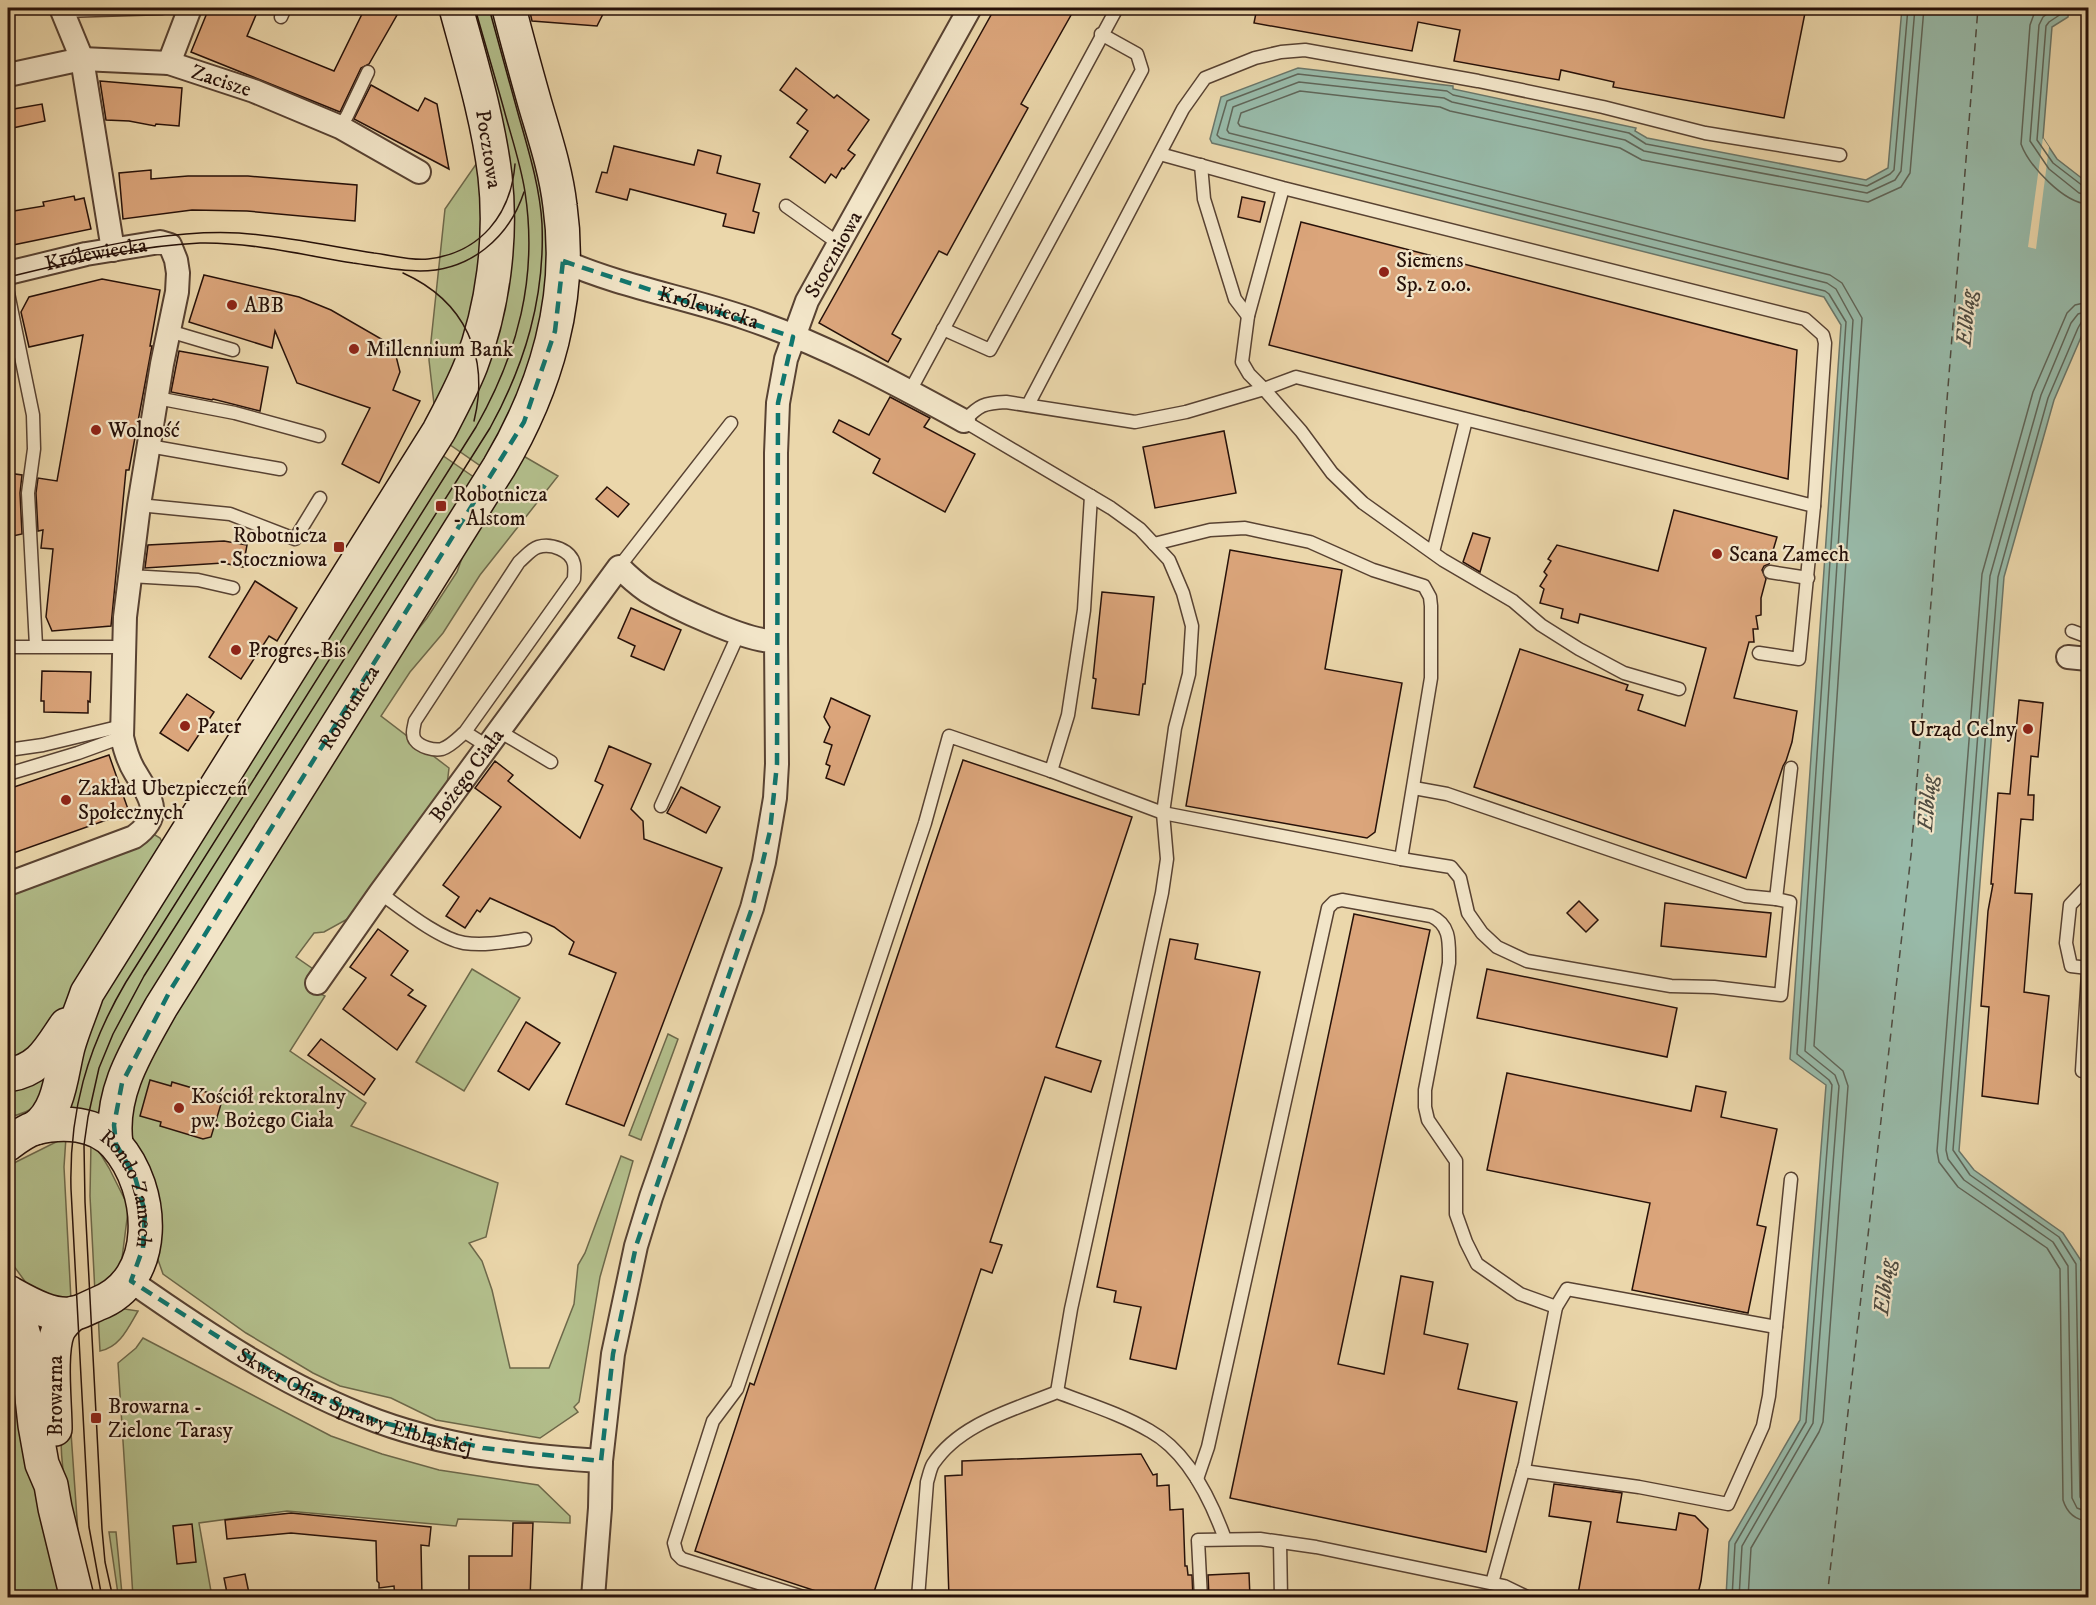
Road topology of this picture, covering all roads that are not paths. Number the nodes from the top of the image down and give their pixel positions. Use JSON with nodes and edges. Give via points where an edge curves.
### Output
{"nodes":[{"id":1,"x":162,"y":8,"type":"edge"},
{"id":2,"x":190,"y":8,"type":"edge"},
{"id":3,"x":456,"y":8,"type":"edge"},
{"id":4,"x":509,"y":8,"type":"edge"},
{"id":5,"x":970,"y":8,"type":"edge"},
{"id":6,"x":1117,"y":8,"type":"edge"},
{"id":7,"x":62,"y":9,"type":"edge"},
{"id":8,"x":1101,"y":34,"type":"junction"},
{"id":9,"x":82,"y":59,"type":"junction"},
{"id":10,"x":169,"y":63,"type":"junction"},
{"id":11,"x":368,"y":72,"type":"dead end"},
{"id":12,"x":8,"y":75,"type":"edge"},
{"id":13,"x":339,"y":127,"type":"junction"},
{"id":14,"x":1160,"y":154,"type":"junction"},
{"id":15,"x":1840,"y":155,"type":"dead end"},
{"id":16,"x":1201,"y":165,"type":"junction"},
{"id":17,"x":419,"y":172,"type":"dead end"},
{"id":18,"x":1283,"y":188,"type":"junction"},
{"id":19,"x":786,"y":206,"type":"dead end"},
{"id":20,"x":838,"y":243,"type":"junction"},
{"id":21,"x":113,"y":250,"type":"junction"},
{"id":22,"x":563,"y":261,"type":"junction"},
{"id":23,"x":8,"y":273,"type":"edge"},
{"id":24,"x":8,"y":293,"type":"edge"},
{"id":25,"x":1248,"y":316,"type":"junction"},
{"id":26,"x":943,"y":329,"type":"junction"},
{"id":27,"x":169,"y":331,"type":"junction"},
{"id":28,"x":793,"y":337,"type":"junction"},
{"id":29,"x":13,"y":348,"type":"edge"},
{"id":30,"x":233,"y":350,"type":"dead end"},
{"id":31,"x":1264,"y":388,"type":"junction"},
{"id":32,"x":910,"y":391,"type":"junction"},
{"id":33,"x":157,"y":398,"type":"junction"},
{"id":34,"x":1028,"y":405,"type":"junction"},
{"id":35,"x":1466,"y":420,"type":"junction"},
{"id":36,"x":964,"y":421,"type":"junction"},
{"id":37,"x":731,"y":423,"type":"dead end"},
{"id":38,"x":319,"y":436,"type":"dead end"},
{"id":39,"x":149,"y":446,"type":"junction"},
{"id":40,"x":280,"y":469,"type":"dead end"},
{"id":41,"x":1091,"y":496,"type":"junction"},
{"id":42,"x":321,"y":498,"type":"dead end"},
{"id":43,"x":139,"y":505,"type":"junction"},
{"id":44,"x":1814,"y":506,"type":"junction"},
{"id":45,"x":1154,"y":544,"type":"junction"},
{"id":46,"x":1433,"y":552,"type":"junction"},
{"id":47,"x":619,"y":567,"type":"junction"},
{"id":48,"x":1770,"y":572,"type":"dead end"},
{"id":49,"x":130,"y":576,"type":"junction"},
{"id":50,"x":1808,"y":578,"type":"junction"},
{"id":51,"x":233,"y":588,"type":"dead end"},
{"id":52,"x":2072,"y":632,"type":"dead end"},
{"id":53,"x":739,"y":633,"type":"junction"},
{"id":54,"x":2088,"y":637,"type":"edge"},
{"id":55,"x":773,"y":641,"type":"junction"},
{"id":56,"x":36,"y":646,"type":"junction"},
{"id":57,"x":8,"y":647,"type":"edge"},
{"id":58,"x":124,"y":647,"type":"junction"},
{"id":59,"x":1759,"y":653,"type":"dead end"},
{"id":60,"x":1679,"y":689,"type":"dead end"},
{"id":61,"x":122,"y":731,"type":"junction"},
{"id":62,"x":465,"y":732,"type":"junction"},
{"id":63,"x":493,"y":739,"type":"junction"},
{"id":64,"x":8,"y":750,"type":"edge"},
{"id":65,"x":552,"y":762,"type":"dead end"},
{"id":66,"x":1791,"y":768,"type":"dead end"},
{"id":67,"x":1051,"y":771,"type":"junction"},
{"id":68,"x":8,"y":774,"type":"edge"},
{"id":69,"x":1414,"y":788,"type":"junction"},
{"id":70,"x":661,"y":806,"type":"dead end"},
{"id":71,"x":1163,"y":813,"type":"junction"},
{"id":72,"x":1401,"y":859,"type":"junction"},
{"id":73,"x":8,"y":884,"type":"edge"},
{"id":74,"x":2088,"y":886,"type":"edge"},
{"id":75,"x":380,"y":893,"type":"junction"},
{"id":76,"x":1776,"y":899,"type":"junction"},
{"id":77,"x":525,"y":939,"type":"dead end"},
{"id":78,"x":2088,"y":968,"type":"edge"},
{"id":79,"x":2088,"y":973,"type":"edge"},
{"id":80,"x":317,"y":983,"type":"dead end"},
{"id":81,"x":87,"y":993,"type":"junction"},
{"id":82,"x":2082,"y":1071,"type":"dead end"},
{"id":83,"x":8,"y":1075,"type":"edge"},
{"id":84,"x":17,"y":1133,"type":"edge"},
{"id":85,"x":116,"y":1144,"type":"junction"},
{"id":86,"x":1791,"y":1179,"type":"dead end"},
{"id":87,"x":131,"y":1281,"type":"junction"},
{"id":88,"x":10,"y":1306,"type":"edge"},
{"id":89,"x":1556,"y":1307,"type":"junction"},
{"id":90,"x":63,"y":1313,"type":"junction"},
{"id":91,"x":1776,"y":1327,"type":"junction"},
{"id":92,"x":1057,"y":1392,"type":"junction"},
{"id":93,"x":601,"y":1461,"type":"junction"},
{"id":94,"x":1523,"y":1471,"type":"junction"},
{"id":95,"x":1197,"y":1479,"type":"junction"},
{"id":96,"x":51,"y":1485,"type":"junction"},
{"id":97,"x":1225,"y":1539,"type":"junction"},
{"id":98,"x":1280,"y":1542,"type":"junction"},
{"id":99,"x":1492,"y":1583,"type":"junction"},
{"id":100,"x":77,"y":1598,"type":"edge"},
{"id":101,"x":593,"y":1598,"type":"edge"},
{"id":102,"x":806,"y":1598,"type":"edge"},
{"id":103,"x":918,"y":1598,"type":"edge"},
{"id":104,"x":1201,"y":1598,"type":"edge"},
{"id":105,"x":1281,"y":1598,"type":"edge"},
{"id":106,"x":1529,"y":1598,"type":"edge"}],
"edges":[{"from":1,"to":7,"type":"lane"},
{"from":2,"to":10,"type":"street"},
{"from":3,"to":81,"type":"main road","name":"Pocztowa","via":[[478,89],[495,178],[496,242],[490,293],[470,366],[439,431]]},
{"from":4,"to":22,"type":"main road","via":[[556,183]]},
{"from":5,"to":20,"type":"street","name":"Stoczniowa"},
{"from":6,"to":8,"type":"lane"},
{"from":7,"to":9,"type":"street"},
{"from":8,"to":26,"type":"lane"},
{"from":8,"to":26,"type":"lane","via":[[1137,54],[1142,70],[990,350]]},
{"from":9,"to":10,"type":"street","name":"Zacisze"},
{"from":9,"to":12,"type":"street","name":"Zacisze"},
{"from":9,"to":21,"type":"street"},
{"from":10,"to":13,"type":"street","name":"Zacisze","via":[[254,91]]},
{"from":11,"to":13,"type":"lane"},
{"from":13,"to":17,"type":"street","name":"Zacisze"},
{"from":14,"to":15,"type":"lane","via":[[1183,109],[1205,78],[1255,58],[1305,50],[1580,102],[1705,134]]},
{"from":14,"to":16,"type":"lane"},
{"from":14,"to":34,"type":"lane"},
{"from":16,"to":18,"type":"lane"},
{"from":16,"to":25,"type":"lane","via":[[1204,199],[1235,299]]},
{"from":18,"to":25,"type":"lane"},
{"from":18,"to":44,"type":"lane","via":[[1805,319],[1823,334],[1825,343]]},
{"from":19,"to":20,"type":"lane"},
{"from":20,"to":28,"type":"street","name":"Stoczniowa","via":[[807,300]]},
{"from":21,"to":23,"type":"street","name":"Królewiecka"},
{"from":21,"to":27,"type":"street","name":"Królewiecka","via":[[160,242],[170,245],[178,273]]},
{"from":22,"to":28,"type":"street","name":"Królewiecka","via":[[622,283],[746,318]]},
{"from":22,"to":85,"type":"main road","name":"Robotnicza","via":[[555,331],[524,422],[161,1007],[122,1083],[114,1116]]},
{"from":24,"to":29,"type":"lane"},
{"from":25,"to":31,"type":"lane","via":[[1242,362]]},
{"from":26,"to":32,"type":"lane"},
{"from":27,"to":30,"type":"lane"},
{"from":27,"to":33,"type":"street"},
{"from":28,"to":32,"type":"street"},
{"from":28,"to":55,"type":"street","via":[[778,403]]},
{"from":29,"to":56,"type":"lane","via":[[33,416],[34,449],[28,493]]},
{"from":31,"to":34,"type":"lane","via":[[1186,412],[1135,422]]},
{"from":31,"to":35,"type":"lane","via":[[1296,377]]},
{"from":31,"to":46,"type":"lane","via":[[1332,472],[1363,503]]},
{"from":32,"to":36,"type":"street"},
{"from":33,"to":38,"type":"lane"},
{"from":33,"to":39,"type":"street"},
{"from":34,"to":36,"type":"lane","via":[[988,403],[977,407]]},
{"from":35,"to":44,"type":"lane"},
{"from":35,"to":46,"type":"lane"},
{"from":36,"to":41,"type":"lane"},
{"from":37,"to":47,"type":"lane"},
{"from":39,"to":40,"type":"lane"},
{"from":39,"to":43,"type":"street"},
{"from":41,"to":45,"type":"lane","via":[[1140,529]]},
{"from":41,"to":67,"type":"lane","via":[[1084,610],[1068,715]]},
{"from":42,"to":43,"type":"lane","via":[[295,539],[230,514]]},
{"from":43,"to":49,"type":"street"},
{"from":44,"to":50,"type":"lane"},
{"from":45,"to":69,"type":"lane","via":[[1210,530],[1245,528],[1310,542],[1373,570],[1424,586],[1431,606],[1431,678]]},
{"from":45,"to":71,"type":"lane","via":[[1169,560],[1192,626],[1189,674],[1175,728]]},
{"from":46,"to":60,"type":"lane","via":[[1513,601],[1579,649],[1624,673]]},
{"from":47,"to":53,"type":"street","via":[[649,592]]},
{"from":47,"to":63,"type":"street","name":"Bożego Ciała"},
{"from":48,"to":50,"type":"lane"},
{"from":49,"to":51,"type":"lane","via":[[198,580]]},
{"from":49,"to":58,"type":"street"},
{"from":50,"to":59,"type":"lane","via":[[1799,659]]},
{"from":52,"to":54,"type":"lane"},
{"from":53,"to":55,"type":"street"},
{"from":53,"to":70,"type":"lane"},
{"from":55,"to":93,"type":"street","via":[[777,764],[764,862],[752,908],[636,1246],[613,1354]]},
{"from":56,"to":57,"type":"lane"},
{"from":56,"to":58,"type":"lane"},
{"from":58,"to":61,"type":"street"},
{"from":61,"to":64,"type":"lane"},
{"from":61,"to":68,"type":"lane","via":[[78,753]]},
{"from":61,"to":73,"type":"street","via":[[125,751],[152,802],[145,829],[134,837]]},
{"from":62,"to":62,"type":"lane","via":[[574,579],[574,563],[559,549],[536,548],[519,562],[415,721],[413,731],[415,739],[425,747],[440,750]]},
{"from":62,"to":63,"type":"lane"},
{"from":63,"to":65,"type":"lane"},
{"from":63,"to":75,"type":"street","name":"Bożego Ciała"},
{"from":66,"to":76,"type":"lane"},
{"from":67,"to":71,"type":"lane"},
{"from":67,"to":102,"type":"lane","via":[[949,736],[926,823],[737,1389],[713,1421],[675,1538],[675,1550],[682,1559]]},
{"from":69,"to":72,"type":"lane"},
{"from":69,"to":76,"type":"lane","via":[[1447,794],[1745,896]]},
{"from":71,"to":72,"type":"lane"},
{"from":71,"to":92,"type":"lane","via":[[1167,860],[1162,893],[1071,1310]]},
{"from":72,"to":76,"type":"lane","via":[[1451,867],[1460,879],[1468,913],[1497,947],[1527,961],[1671,986],[1781,995],[1790,902]]},
{"from":74,"to":78,"type":"lane","via":[[2070,905],[2066,943],[2071,966]]},
{"from":75,"to":77,"type":"lane","via":[[420,921],[461,942]]},
{"from":75,"to":80,"type":"street","name":"Bożego Ciała"},
{"from":79,"to":82,"type":"lane"},
{"from":81,"to":83,"type":"main road","via":[[41,1060],[25,1071]]},
{"from":81,"to":84,"type":"main road","via":[[56,1099],[42,1123]]},
{"from":84,"to":85,"type":"main road","name":"Rondo Zamech","via":[[74,1124],[95,1130]]},
{"from":85,"to":87,"type":"main road","name":"Rondo Zamech","via":[[135,1177],[145,1212],[143,1248]]},
{"from":86,"to":91,"type":"lane"},
{"from":87,"to":90,"type":"main road","name":"Rondo Zamech","via":[[110,1299]]},
{"from":87,"to":93,"type":"street","name":"Skwer Ofiar Sprawy Elbląskiej","via":[[290,1383],[377,1421],[446,1442]]},
{"from":88,"to":90,"type":"main road","via":[[25,1301]]},
{"from":88,"to":96,"type":"main road","name":"Browarna","via":[[29,1355],[35,1425],[42,1464]]},
{"from":89,"to":91,"type":"lane","via":[[1567,1289]]},
{"from":89,"to":94,"type":"lane"},
{"from":89,"to":95,"type":"lane","via":[[1520,1294],[1477,1264],[1456,1214],[1456,1161],[1428,1120],[1425,1090],[1449,963],[1446,930],[1441,921],[1431,916],[1342,900],[1334,902],[1328,908],[1322,931],[1208,1447]]},
{"from":90,"to":96,"type":"main road","name":"Browarna","via":[[54,1351],[56,1463]]},
{"from":91,"to":94,"type":"lane","via":[[1763,1426],[1728,1504],[1639,1486]]},
{"from":92,"to":95,"type":"lane","via":[[1152,1431],[1179,1455]]},
{"from":92,"to":103,"type":"lane","via":[[978,1425],[952,1443],[932,1465],[927,1482]]},
{"from":93,"to":101,"type":"street"},
{"from":94,"to":99,"type":"lane"},
{"from":95,"to":97,"type":"lane"},
{"from":96,"to":100,"type":"main road","name":"Browarna"},
{"from":97,"to":98,"type":"lane"},
{"from":97,"to":104,"type":"lane","via":[[1198,1540]]},
{"from":98,"to":99,"type":"lane"},
{"from":98,"to":105,"type":"lane"},
{"from":99,"to":106,"type":"lane"}]}
